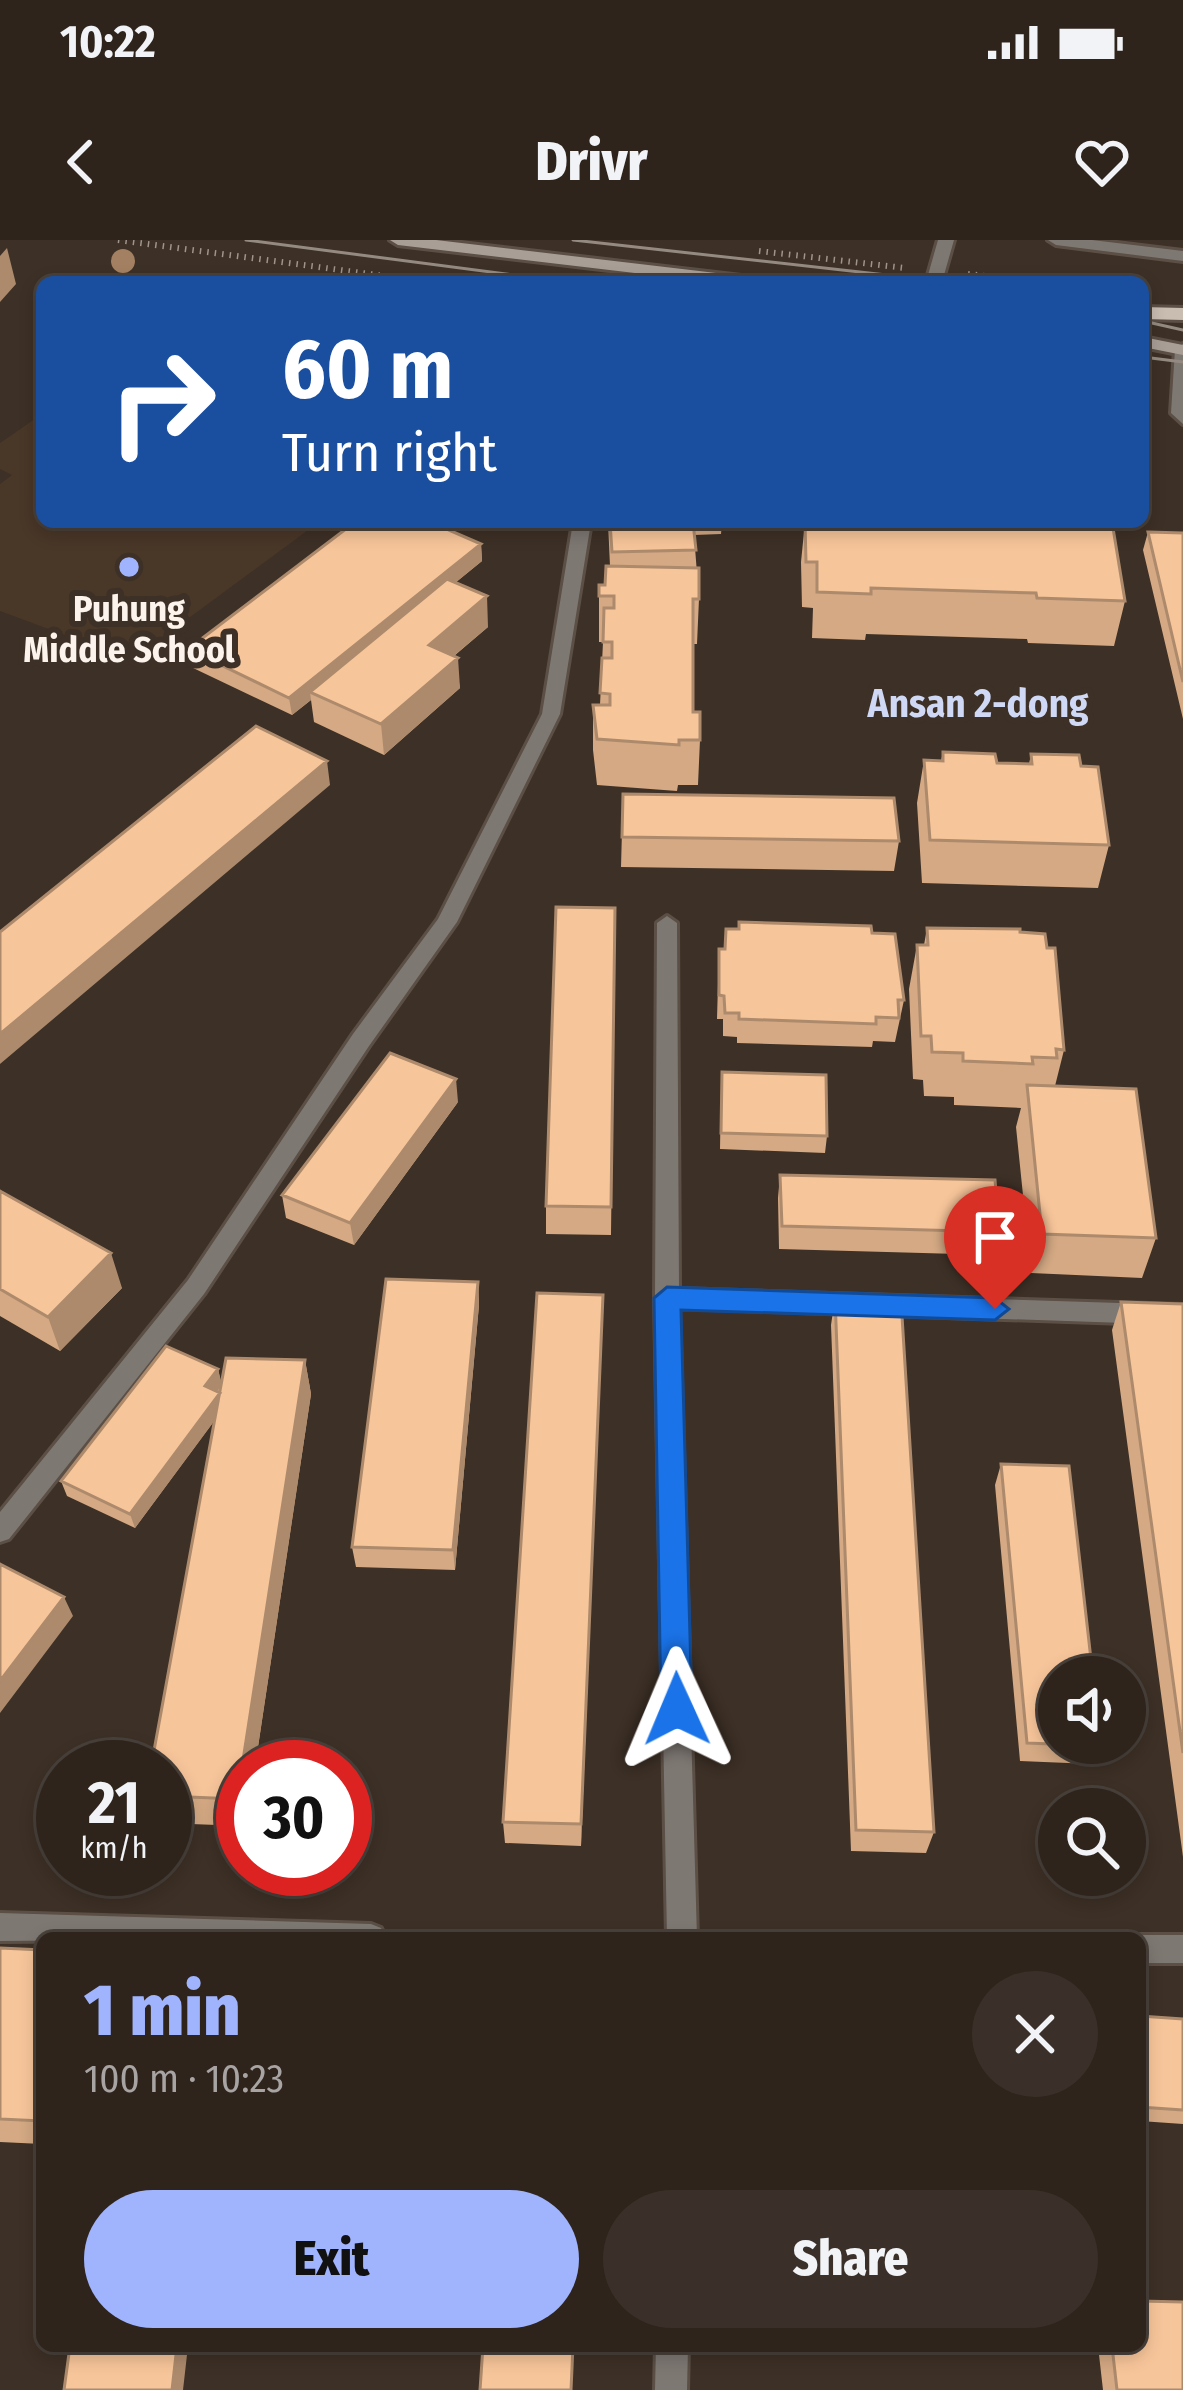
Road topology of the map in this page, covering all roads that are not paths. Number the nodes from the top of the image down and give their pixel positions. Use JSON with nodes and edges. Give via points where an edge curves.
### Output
{"nodes":[{"id":1,"x":398,"y":240,"type":"edge"},
{"id":2,"x":946,"y":240,"type":"edge"},
{"id":3,"x":1056,"y":240,"type":"edge"},
{"id":4,"x":477,"y":244,"type":"edge"},
{"id":5,"x":1183,"y":256,"type":"edge"},
{"id":6,"x":707,"y":276,"type":"edge"},
{"id":7,"x":935,"y":276,"type":"edge"},
{"id":8,"x":1149,"y":313,"type":"edge"},
{"id":9,"x":1183,"y":314,"type":"edge"},
{"id":10,"x":1149,"y":343,"type":"edge"},
{"id":11,"x":1183,"y":350,"type":"edge"},
{"id":12,"x":1183,"y":419,"type":"edge"},
{"id":13,"x":581,"y":528,"type":"edge"},
{"id":14,"x":667,"y":923,"type":"dead end"},
{"id":15,"x":667,"y":1298,"type":"junction"},
{"id":16,"x":1183,"y":1315,"type":"edge"},
{"id":17,"x":0,"y":1531,"type":"edge"},
{"id":18,"x":0,"y":1928,"type":"edge"},
{"id":19,"x":148,"y":1932,"type":"edge"},
{"id":20,"x":682,"y":1932,"type":"edge"},
{"id":21,"x":1146,"y":1949,"type":"edge"},
{"id":22,"x":1183,"y":1949,"type":"edge"},
{"id":23,"x":672,"y":2352,"type":"edge"},
{"id":24,"x":671,"y":2390,"type":"edge"}],
"edges":[{"from":1,"to":4,"type":"main road"},
{"from":2,"to":7,"type":"street"},
{"from":3,"to":5,"type":"street"},
{"from":4,"to":6,"type":"main road"},
{"from":8,"to":9,"type":"main road"},
{"from":10,"to":11,"type":"main road"},
{"from":11,"to":12,"type":"street"},
{"from":13,"to":17,"type":"street","via":[[551,714],[447,922],[196,1287]]},
{"from":14,"to":15,"type":"street"},
{"from":15,"to":16,"type":"street"},
{"from":15,"to":20,"type":"street"},
{"from":18,"to":19,"type":"street"},
{"from":21,"to":22,"type":"street"},
{"from":23,"to":24,"type":"street"}]}
